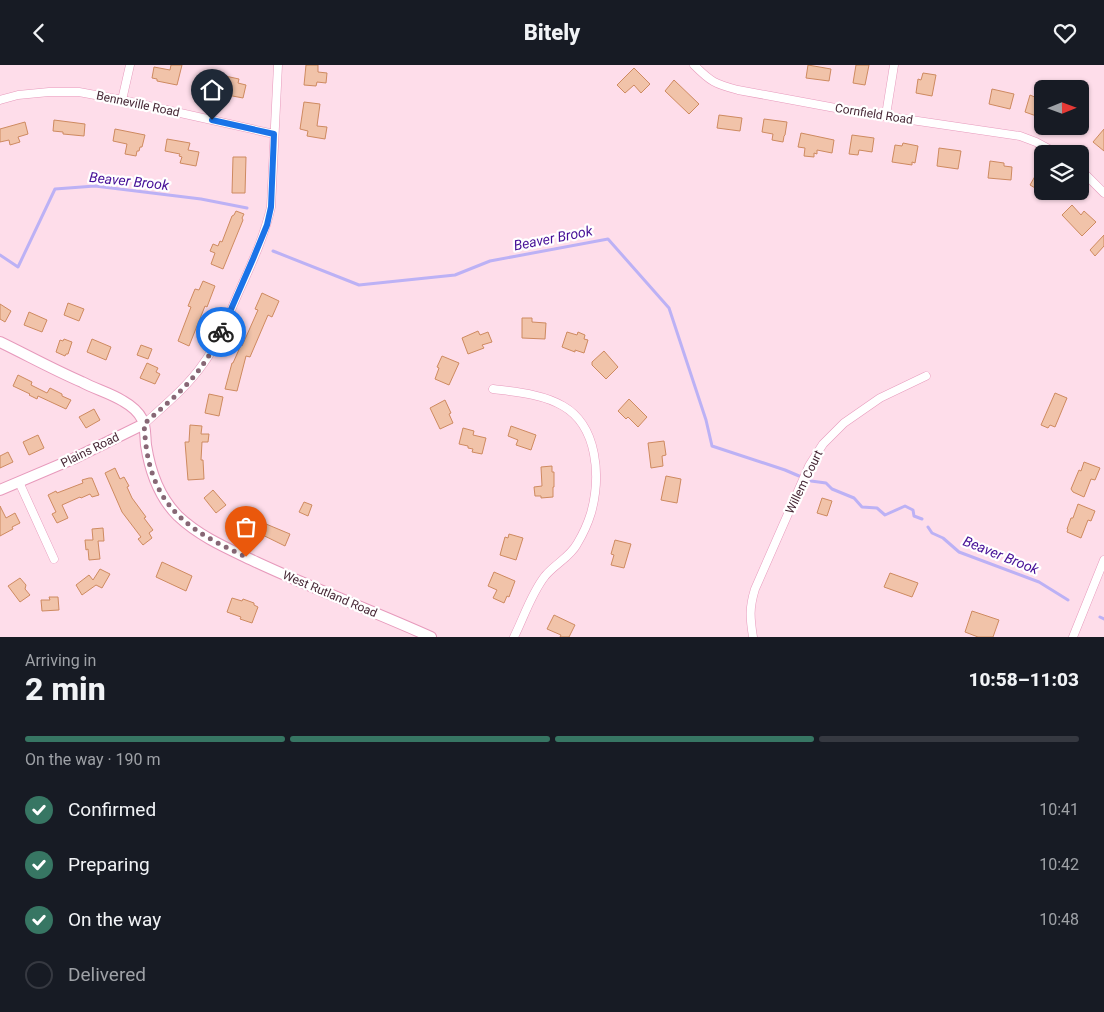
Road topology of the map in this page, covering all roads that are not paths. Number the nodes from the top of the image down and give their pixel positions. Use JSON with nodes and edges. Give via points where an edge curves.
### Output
{"nodes":[{"id":1,"x":130,"y":65,"type":"edge"},
{"id":2,"x":278,"y":65,"type":"edge"},
{"id":3,"x":694,"y":65,"type":"edge"},
{"id":4,"x":894,"y":65,"type":"edge"},
{"id":5,"x":0,"y":100,"type":"edge"},
{"id":6,"x":122,"y":100,"type":"junction"},
{"id":7,"x":886,"y":115,"type":"junction"},
{"id":8,"x":274,"y":134,"type":"junction"},
{"id":9,"x":1042,"y":145,"type":"edge"},
{"id":10,"x":1089,"y":178,"type":"edge"},
{"id":11,"x":1104,"y":193,"type":"edge"},
{"id":12,"x":0,"y":342,"type":"edge"},
{"id":13,"x":926,"y":376,"type":"dead end"},
{"id":14,"x":493,"y":389,"type":"dead end"},
{"id":15,"x":144,"y":424,"type":"junction"},
{"id":16,"x":19,"y":482,"type":"junction"},
{"id":17,"x":0,"y":490,"type":"edge"},
{"id":18,"x":54,"y":559,"type":"dead end"},
{"id":19,"x":1104,"y":559,"type":"edge"},
{"id":20,"x":431,"y":637,"type":"edge"},
{"id":21,"x":514,"y":637,"type":"edge"},
{"id":22,"x":753,"y":637,"type":"edge"},
{"id":23,"x":1073,"y":637,"type":"edge"}],
"edges":[{"from":1,"to":6,"type":"street"},
{"from":2,"to":8,"type":"street","name":"Plains Road"},
{"from":3,"to":7,"type":"street","name":"Cornfield Road","via":[[710,81],[738,90]]},
{"from":4,"to":7,"type":"street"},
{"from":5,"to":6,"type":"street","name":"Benneville Road","via":[[56,92],[79,92]]},
{"from":6,"to":8,"type":"street","name":"Benneville Road"},
{"from":7,"to":9,"type":"street","name":"Cornfield Road","via":[[1020,136]]},
{"from":8,"to":15,"type":"street","name":"Plains Road","via":[[271,207],[267,225],[225,324],[193,378]]},
{"from":10,"to":11,"type":"street"},
{"from":12,"to":15,"type":"main road","via":[[122,400],[137,411]]},
{"from":13,"to":22,"type":"street","name":"Willem Court","via":[[880,398],[844,423],[823,444],[809,466],[755,589],[750,604]]},
{"from":14,"to":21,"type":"street","via":[[549,400],[573,413],[590,438],[596,471],[594,502],[581,537],[576,547],[542,581]]},
{"from":15,"to":16,"type":"main road","name":"Plains Road"},
{"from":15,"to":20,"type":"main road","name":"West Rutland Road","via":[[149,462],[159,489],[192,528],[279,572]]},
{"from":16,"to":17,"type":"main road","name":"Plains Road"},
{"from":16,"to":18,"type":"street"},
{"from":19,"to":23,"type":"street"}]}
